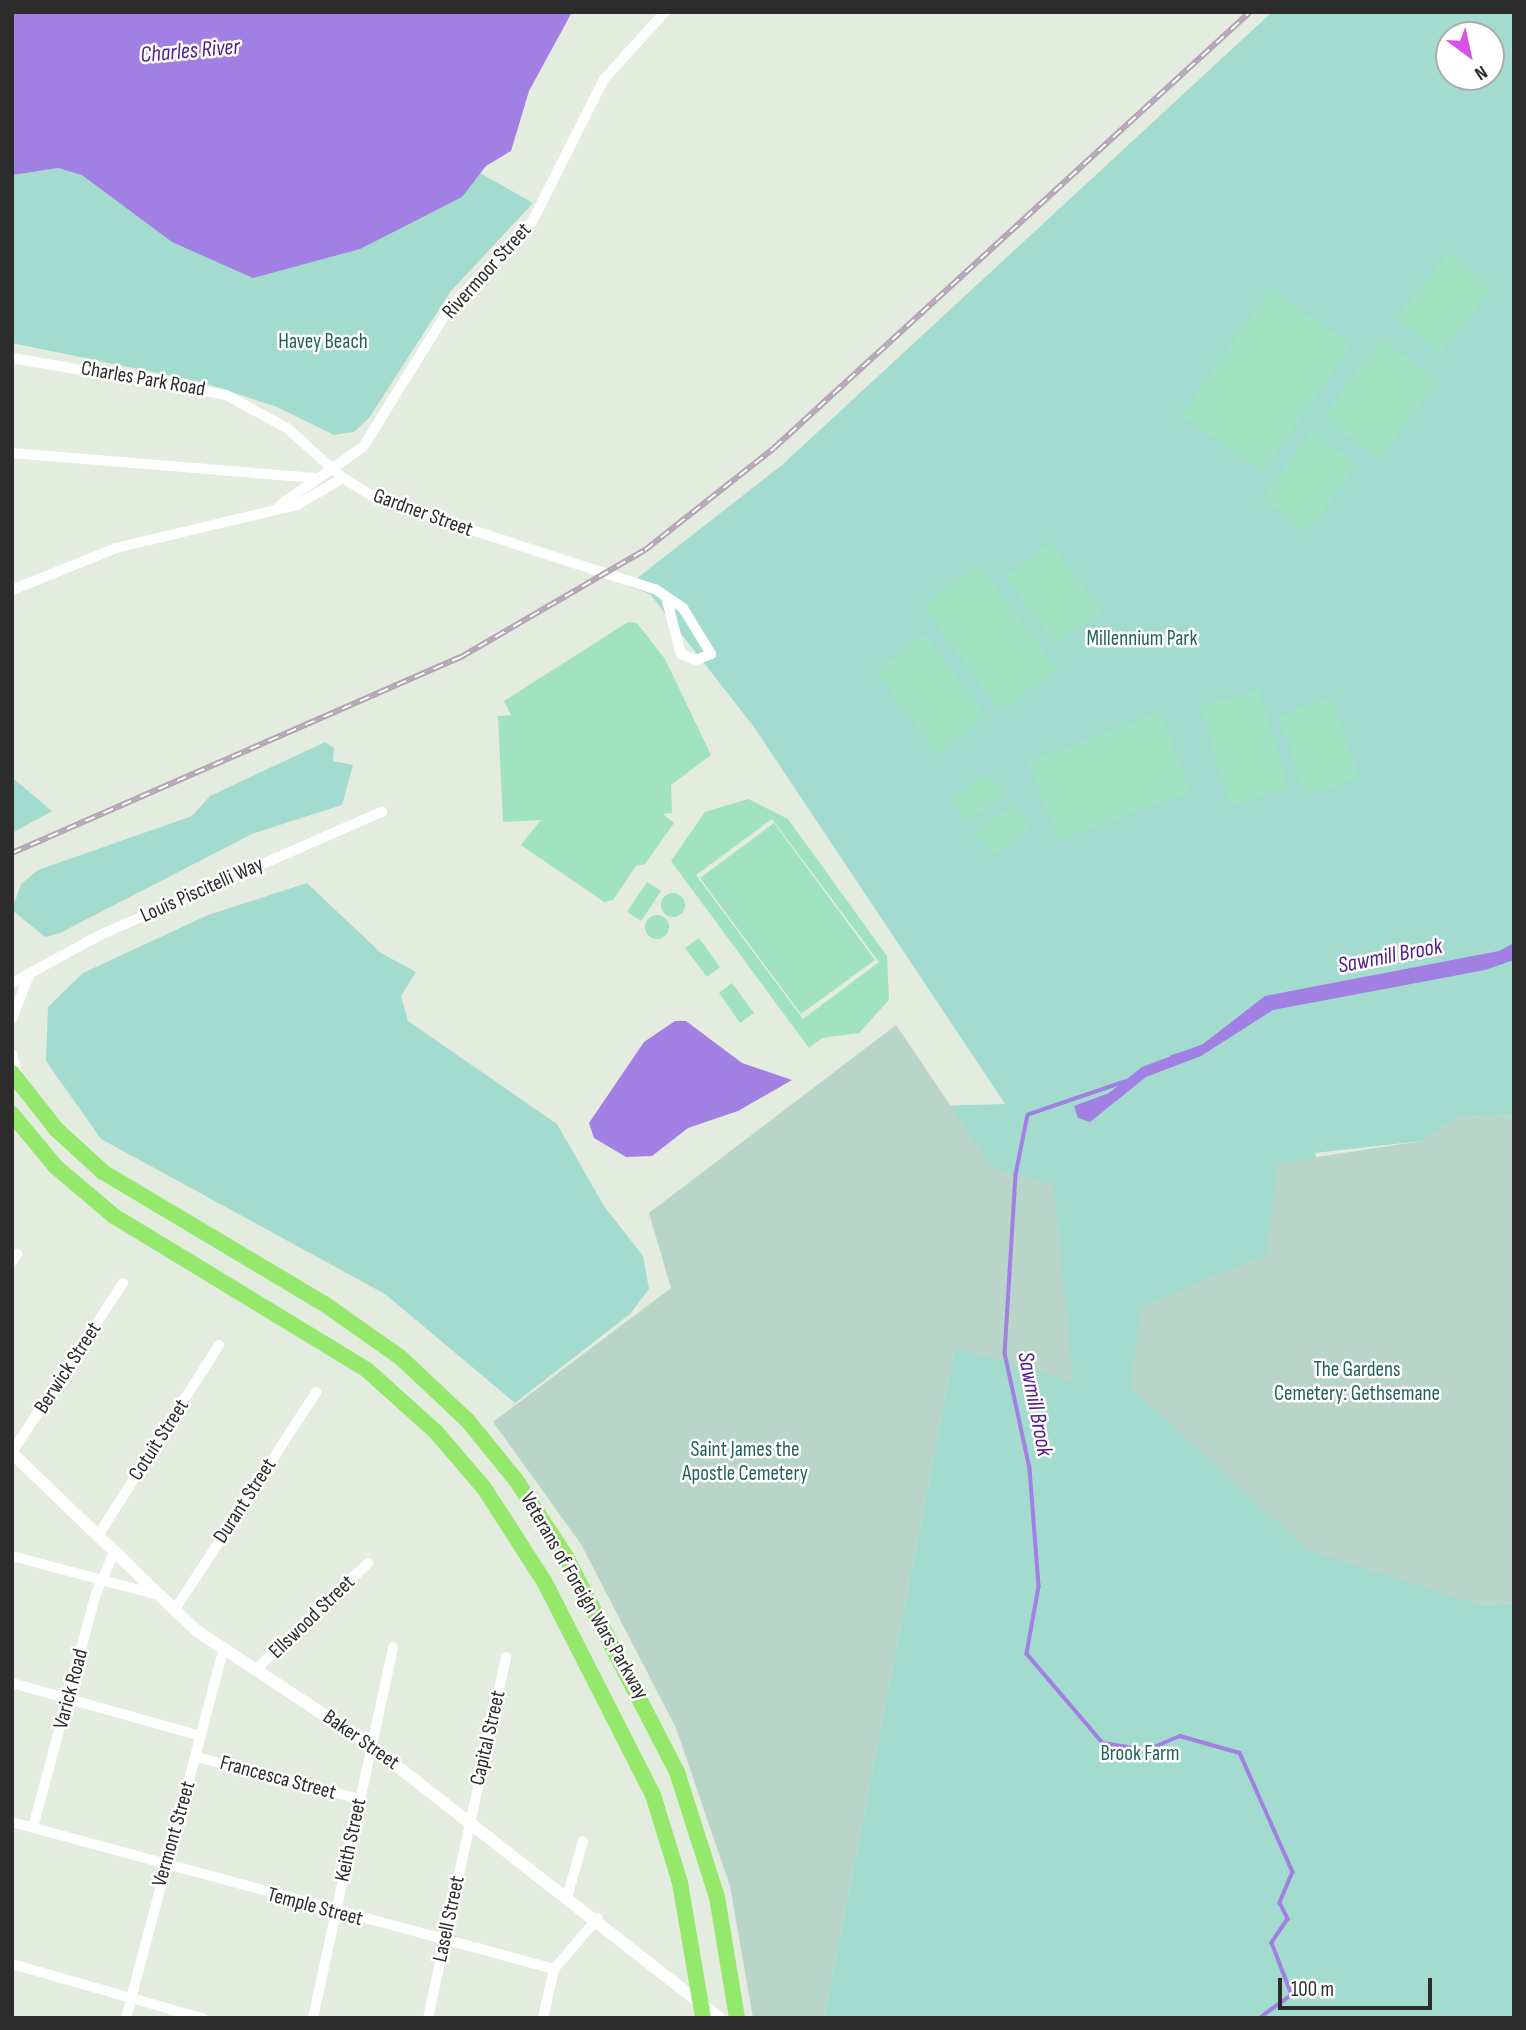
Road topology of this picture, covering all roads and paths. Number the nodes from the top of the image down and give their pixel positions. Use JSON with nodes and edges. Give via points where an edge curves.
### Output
{"nodes":[{"id":1,"x":665,"y":12,"type":"edge"},
{"id":2,"x":12,"y":358,"type":"edge"},
{"id":3,"x":12,"y":453,"type":"edge"},
{"id":4,"x":334,"y":470,"type":"junction"},
{"id":5,"x":343,"y":478,"type":"junction"},
{"id":6,"x":280,"y":505,"type":"junction"},
{"id":7,"x":12,"y":590,"type":"edge"},
{"id":8,"x":666,"y":597,"type":"junction"},
{"id":9,"x":382,"y":812,"type":"dead end"},
{"id":10,"x":29,"y":978,"type":"junction"},
{"id":11,"x":12,"y":983,"type":"edge"},
{"id":12,"x":12,"y":1019,"type":"edge"},
{"id":13,"x":12,"y":1054,"type":"edge"},
{"id":14,"x":16,"y":1079,"type":"edge"},
{"id":15,"x":12,"y":1114,"type":"edge"},
{"id":16,"x":276,"y":1276,"type":"junction"},
{"id":17,"x":123,"y":1283,"type":"dead end"},
{"id":18,"x":260,"y":1303,"type":"junction"},
{"id":19,"x":219,"y":1345,"type":"dead end"},
{"id":20,"x":316,"y":1391,"type":"dead end"},
{"id":21,"x":12,"y":1453,"type":"edge"},
{"id":22,"x":99,"y":1534,"type":"junction"},
{"id":23,"x":114,"y":1552,"type":"junction"},
{"id":24,"x":12,"y":1556,"type":"edge"},
{"id":25,"x":368,"y":1563,"type":"dead end"},
{"id":26,"x":101,"y":1581,"type":"junction"},
{"id":27,"x":155,"y":1594,"type":"junction"},
{"id":28,"x":174,"y":1611,"type":"junction"},
{"id":29,"x":393,"y":1648,"type":"dead end"},
{"id":30,"x":223,"y":1651,"type":"junction"},
{"id":31,"x":506,"y":1657,"type":"dead end"},
{"id":32,"x":255,"y":1670,"type":"junction"},
{"id":33,"x":12,"y":1683,"type":"edge"},
{"id":34,"x":68,"y":1699,"type":"junction"},
{"id":35,"x":201,"y":1736,"type":"junction"},
{"id":36,"x":370,"y":1745,"type":"junction"},
{"id":37,"x":196,"y":1757,"type":"junction"},
{"id":38,"x":360,"y":1799,"type":"junction"},
{"id":39,"x":469,"y":1819,"type":"junction"},
{"id":40,"x":12,"y":1822,"type":"edge"},
{"id":41,"x":33,"y":1827,"type":"junction"},
{"id":42,"x":583,"y":1841,"type":"dead end"},
{"id":43,"x":165,"y":1864,"type":"junction"},
{"id":44,"x":568,"y":1894,"type":"junction"},
{"id":45,"x":336,"y":1913,"type":"junction"},
{"id":46,"x":598,"y":1918,"type":"junction"},
{"id":47,"x":444,"y":1942,"type":"junction"},
{"id":48,"x":12,"y":1964,"type":"edge"},
{"id":49,"x":554,"y":1969,"type":"junction"},
{"id":50,"x":131,"y":1998,"type":"junction"},
{"id":51,"x":702,"y":2011,"type":"edge"},
{"id":52,"x":126,"y":2018,"type":"edge"},
{"id":53,"x":202,"y":2018,"type":"edge"},
{"id":54,"x":313,"y":2018,"type":"edge"},
{"id":55,"x":428,"y":2018,"type":"edge"},
{"id":56,"x":543,"y":2018,"type":"edge"},
{"id":57,"x":690,"y":2018,"type":"edge"},
{"id":58,"x":719,"y":2018,"type":"edge"},
{"id":59,"x":737,"y":2018,"type":"edge"}],
"edges":[{"from":1,"to":4,"type":"street","name":"Rivermoor Street","via":[[604,79],[532,222],[450,307],[362,447]]},
{"from":2,"to":4,"type":"street","name":"Charles Park Road","via":[[226,395],[287,428]]},
{"from":3,"to":4,"type":"street","via":[[205,464],[307,482]]},
{"from":4,"to":5,"type":"street","name":"Gardner Street"},
{"from":4,"to":6,"type":"street","name":"Rivermoor Street"},
{"from":5,"to":6,"type":"street","name":"Rivermoor Street","via":[[319,496]]},
{"from":5,"to":8,"type":"street","name":"Gardner Street","via":[[379,500],[457,528],[602,568]]},
{"from":6,"to":7,"type":"street","name":"Rivermoor Street","via":[[116,548]]},
{"from":8,"to":8,"type":"street","name":"Gardner Street","via":[[681,654],[696,660],[711,654],[683,608]]},
{"from":9,"to":10,"type":"street","name":"Louis Piscitelli Way","via":[[100,935]]},
{"from":10,"to":11,"type":"street","name":"Louis Piscitelli Way"},
{"from":10,"to":12,"type":"street"},
{"from":13,"to":14,"type":"street"},
{"from":14,"to":16,"type":"highway","name":"Veterans of Foreign Wars Parkway","via":[[103,1172]]},
{"from":15,"to":18,"type":"highway","name":"Veterans of Foreign Wars Parkway","via":[[98,1204]]},
{"from":16,"to":18,"type":"highway"},
{"from":16,"to":59,"type":"highway","name":"Veterans of Foreign Wars Parkway","via":[[357,1325],[423,1377],[482,1437],[548,1526],[681,1781],[717,1897]]},
{"from":17,"to":21,"type":"street","name":"Berwick Street"},
{"from":18,"to":51,"type":"highway","name":"Veterans of Foreign Wars Parkway","via":[[336,1349],[409,1406],[460,1459],[516,1533],[653,1794],[680,1883]]},
{"from":19,"to":22,"type":"street","name":"Cotuit Street"},
{"from":20,"to":28,"type":"street","name":"Durant Street"},
{"from":21,"to":22,"type":"street","name":"Baker Street"},
{"from":22,"to":23,"type":"street","name":"Baker Street"},
{"from":23,"to":26,"type":"street","name":"Varick Road"},
{"from":23,"to":27,"type":"street","name":"Baker Street"},
{"from":24,"to":26,"type":"street"},
{"from":25,"to":32,"type":"street","name":"Ellswood Street"},
{"from":26,"to":27,"type":"street"},
{"from":26,"to":34,"type":"street","name":"Varick Road"},
{"from":27,"to":28,"type":"street","name":"Baker Street"},
{"from":28,"to":30,"type":"street","name":"Baker Street"},
{"from":29,"to":36,"type":"street","name":"Keith Street"},
{"from":30,"to":32,"type":"street","name":"Baker Street"},
{"from":30,"to":35,"type":"street","name":"Vermont Street"},
{"from":31,"to":39,"type":"street","name":"Capital Street"},
{"from":32,"to":36,"type":"street","name":"Baker Street"},
{"from":33,"to":34,"type":"street"},
{"from":34,"to":35,"type":"street"},
{"from":34,"to":41,"type":"street","name":"Varick Road"},
{"from":35,"to":37,"type":"street","name":"Vermont Street"},
{"from":36,"to":38,"type":"street","name":"Keith Street"},
{"from":36,"to":39,"type":"street","name":"Baker Street"},
{"from":37,"to":38,"type":"street","name":"Francesca Street"},
{"from":37,"to":43,"type":"street","name":"Vermont Street"},
{"from":38,"to":45,"type":"street","name":"Keith Street"},
{"from":39,"to":44,"type":"street","name":"Baker Street"},
{"from":39,"to":47,"type":"street","name":"Lasell Street"},
{"from":40,"to":41,"type":"street","name":"Temple Street"},
{"from":41,"to":43,"type":"street","name":"Temple Street"},
{"from":42,"to":44,"type":"street"},
{"from":43,"to":45,"type":"street","name":"Temple Street"},
{"from":43,"to":50,"type":"street","name":"Vermont Street"},
{"from":44,"to":46,"type":"street","name":"Baker Street"},
{"from":45,"to":47,"type":"street","name":"Temple Street"},
{"from":45,"to":54,"type":"street","name":"Keith Street"},
{"from":46,"to":49,"type":"street"},
{"from":46,"to":51,"type":"street","name":"Baker Street"},
{"from":47,"to":49,"type":"street","name":"Temple Street"},
{"from":47,"to":55,"type":"street","name":"Lasell Street"},
{"from":48,"to":50,"type":"street"},
{"from":49,"to":56,"type":"street"},
{"from":50,"to":52,"type":"street","name":"Vermont Street"},
{"from":50,"to":53,"type":"street"},
{"from":51,"to":57,"type":"street"},
{"from":51,"to":58,"type":"street","name":"Baker Street"}]}
